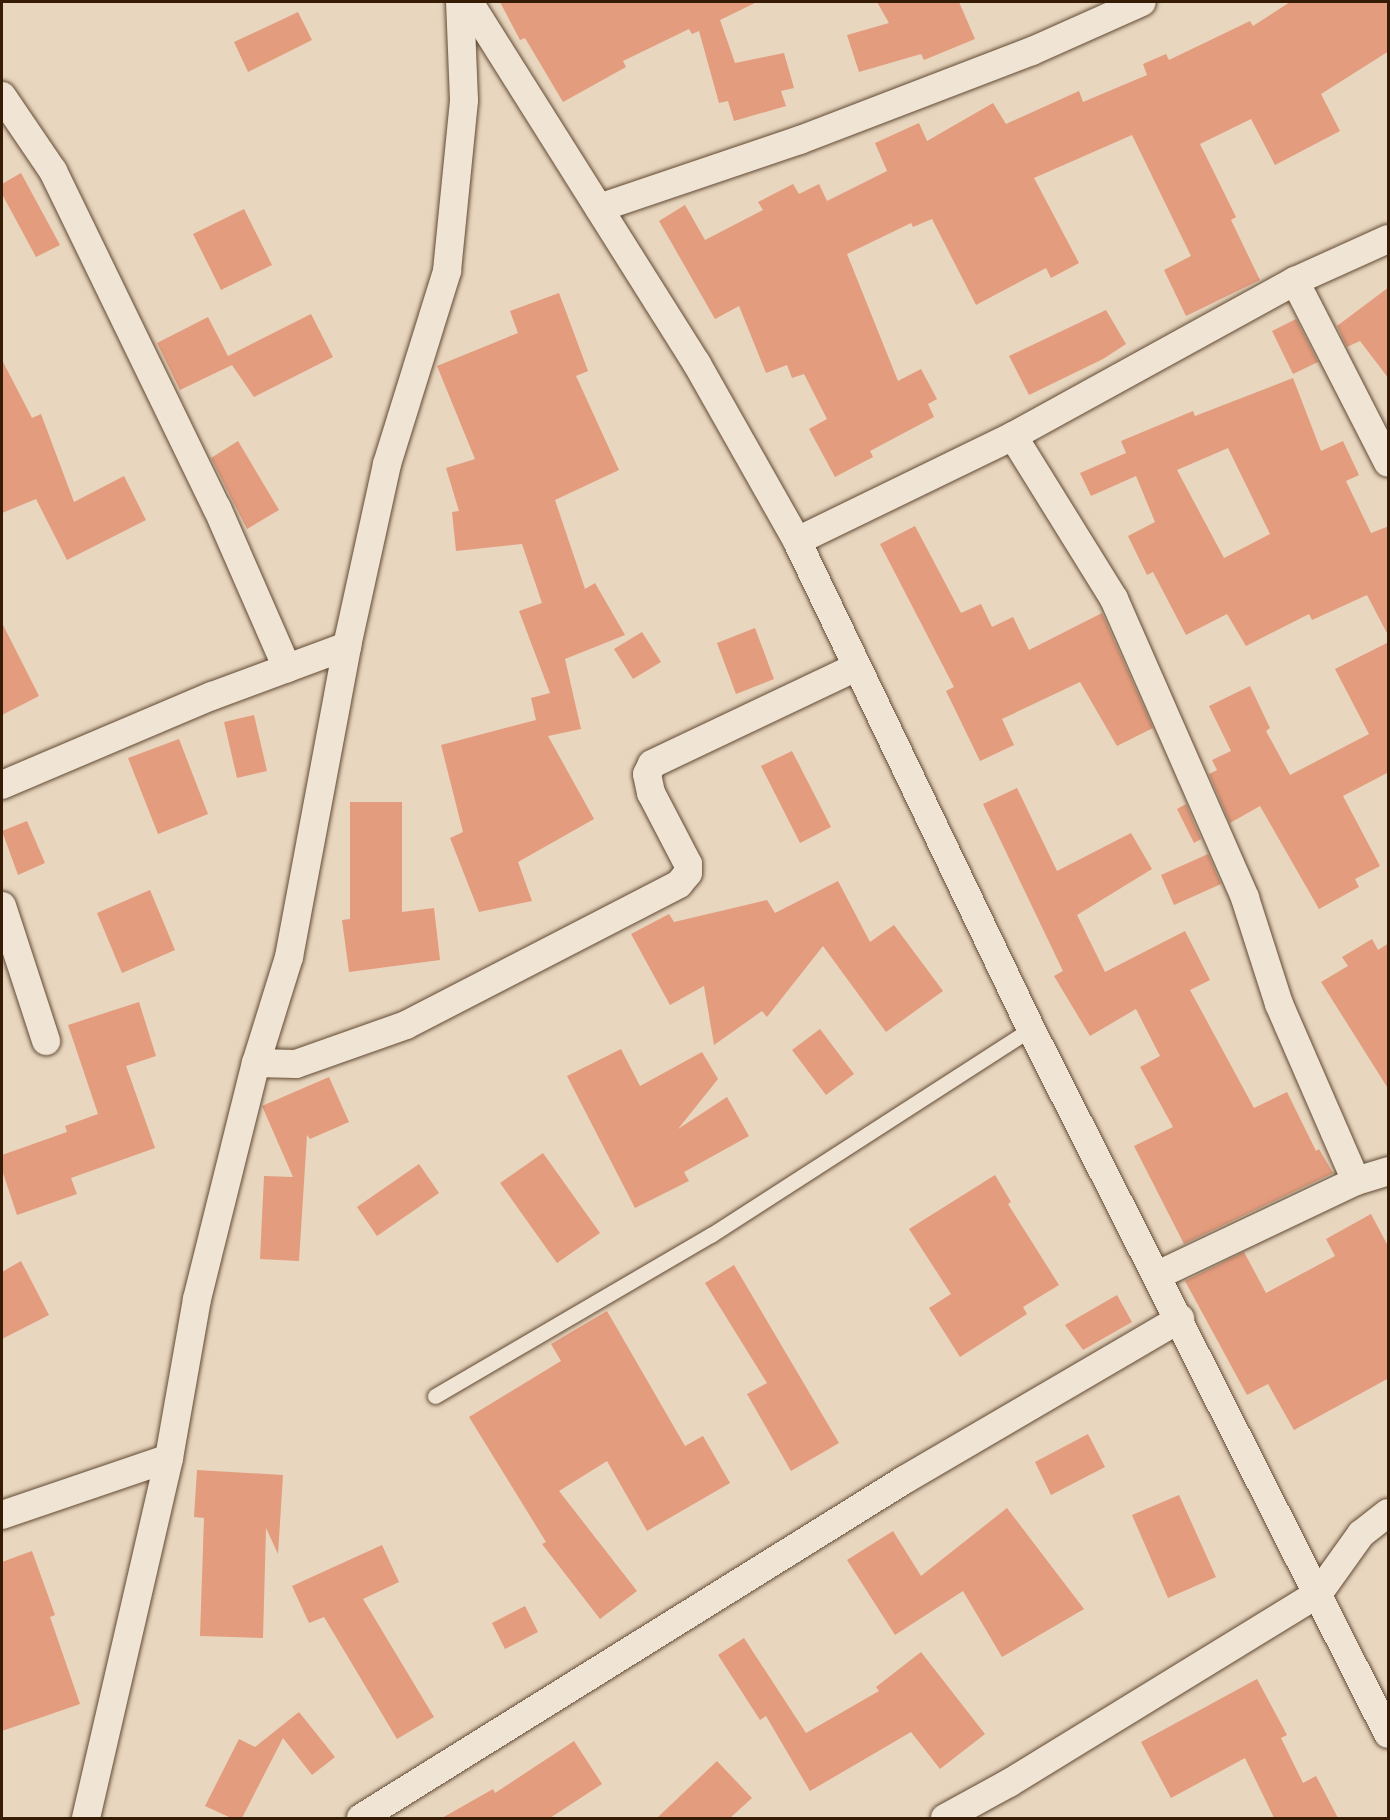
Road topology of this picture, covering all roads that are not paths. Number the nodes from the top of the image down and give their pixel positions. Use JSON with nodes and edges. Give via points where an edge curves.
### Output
{"nodes":[{"id":1,"x":460,"y":2,"type":"edge"},
{"id":2,"x":469,"y":2,"type":"edge"},
{"id":3,"x":1142,"y":2,"type":"edge"},
{"id":4,"x":2,"y":96,"type":"edge"},
{"id":5,"x":599,"y":208,"type":"junction"},
{"id":6,"x":1389,"y":239,"type":"edge"},
{"id":7,"x":1295,"y":281,"type":"junction"},
{"id":8,"x":1013,"y":436,"type":"junction"},
{"id":9,"x":1389,"y":463,"type":"edge"},
{"id":10,"x":797,"y":541,"type":"junction"},
{"id":11,"x":347,"y":646,"type":"junction"},
{"id":12,"x":856,"y":667,"type":"junction"},
{"id":13,"x":287,"y":668,"type":"junction"},
{"id":14,"x":2,"y":785,"type":"edge"},
{"id":15,"x":2,"y":906,"type":"edge"},
{"id":16,"x":1031,"y":1029,"type":"junction"},
{"id":17,"x":46,"y":1041,"type":"dead end"},
{"id":18,"x":256,"y":1063,"type":"junction"},
{"id":19,"x":1389,"y":1171,"type":"edge"},
{"id":20,"x":1356,"y":1181,"type":"junction"},
{"id":21,"x":1158,"y":1275,"type":"junction"},
{"id":22,"x":1180,"y":1319,"type":"junction"},
{"id":23,"x":435,"y":1396,"type":"dead end"},
{"id":24,"x":170,"y":1458,"type":"junction"},
{"id":25,"x":1389,"y":1513,"type":"edge"},
{"id":26,"x":2,"y":1515,"type":"edge"},
{"id":27,"x":1318,"y":1594,"type":"junction"},
{"id":28,"x":1389,"y":1734,"type":"edge"},
{"id":29,"x":86,"y":1818,"type":"edge"},
{"id":30,"x":362,"y":1818,"type":"edge"},
{"id":31,"x":945,"y":1818,"type":"edge"}],
"edges":[{"from":1,"to":11,"type":"street","via":[[464,100],[447,271],[387,464]]},
{"from":2,"to":5,"type":"street"},
{"from":3,"to":5,"type":"street","via":[[1032,51],[844,123]]},
{"from":4,"to":13,"type":"street","via":[[53,171],[217,508]]},
{"from":5,"to":10,"type":"street","via":[[697,364]]},
{"from":6,"to":7,"type":"street"},
{"from":7,"to":8,"type":"street"},
{"from":7,"to":9,"type":"street"},
{"from":8,"to":10,"type":"street"},
{"from":8,"to":20,"type":"street","via":[[1114,599],[1245,898],[1278,1004]]},
{"from":10,"to":12,"type":"street"},
{"from":11,"to":13,"type":"street"},
{"from":11,"to":18,"type":"street","via":[[289,957]]},
{"from":12,"to":16,"type":"street"},
{"from":12,"to":18,"type":"street","via":[[652,765],[647,774],[651,793],[688,864],[688,873],[679,884],[406,1024],[296,1064]]},
{"from":13,"to":14,"type":"street"},
{"from":15,"to":17,"type":"street"},
{"from":16,"to":21,"type":"street"},
{"from":16,"to":23,"type":"lane","via":[[721,1229]]},
{"from":18,"to":24,"type":"street","via":[[197,1299]]},
{"from":19,"to":20,"type":"street"},
{"from":20,"to":21,"type":"street"},
{"from":21,"to":22,"type":"street"},
{"from":22,"to":27,"type":"street"},
{"from":22,"to":30,"type":"street","via":[[904,1480]]},
{"from":24,"to":26,"type":"street"},
{"from":24,"to":29,"type":"street"},
{"from":25,"to":27,"type":"street","via":[[1361,1534]]},
{"from":27,"to":28,"type":"street"},
{"from":27,"to":31,"type":"street","via":[[1010,1783]]}]}
